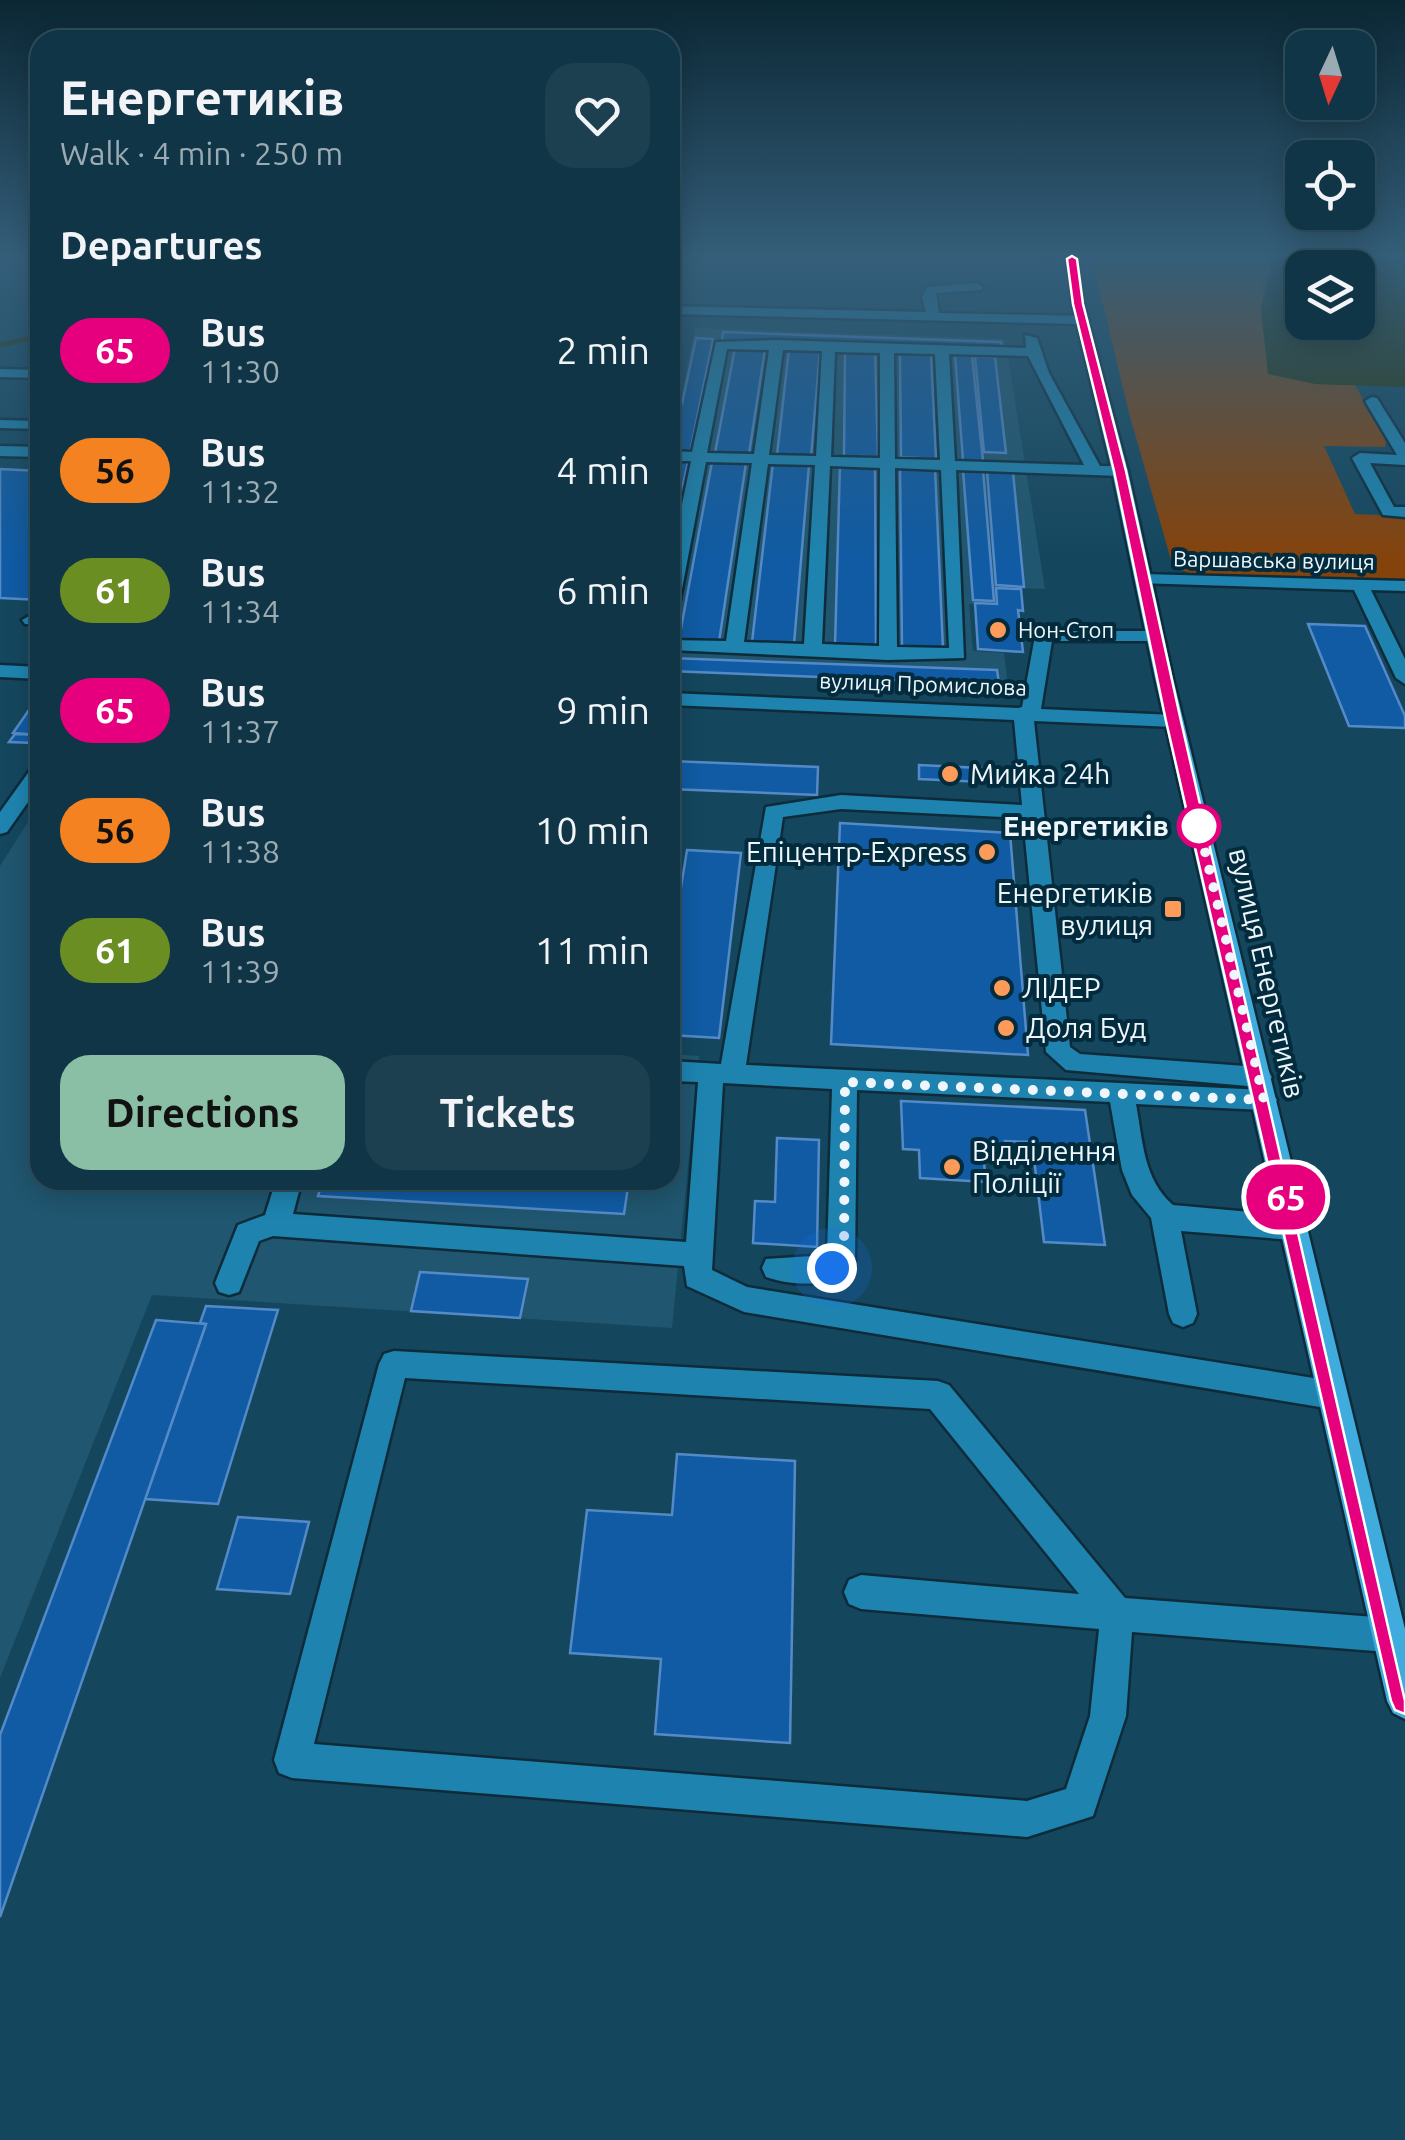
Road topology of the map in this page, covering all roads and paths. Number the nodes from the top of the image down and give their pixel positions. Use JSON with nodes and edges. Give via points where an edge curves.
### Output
{"nodes":[{"id":1,"x":718,"y":359,"type":"edge"},
{"id":2,"x":775,"y":359,"type":"edge"},
{"id":3,"x":829,"y":359,"type":"edge"},
{"id":4,"x":887,"y":359,"type":"edge"},
{"id":5,"x":942,"y":359,"type":"edge"},
{"id":6,"x":1034,"y":359,"type":"edge"},
{"id":7,"x":1092,"y":359,"type":"edge"},
{"id":8,"x":0,"y":373,"type":"edge"},
{"id":9,"x":30,"y":374,"type":"edge"},
{"id":10,"x":1372,"y":400,"type":"dead end"},
{"id":11,"x":0,"y":424,"type":"edge"},
{"id":12,"x":30,"y":425,"type":"edge"},
{"id":13,"x":0,"y":450,"type":"edge"},
{"id":14,"x":30,"y":452,"type":"edge"},
{"id":15,"x":680,"y":456,"type":"edge"},
{"id":16,"x":701,"y":456,"type":"junction"},
{"id":17,"x":761,"y":458,"type":"junction"},
{"id":18,"x":1405,"y":458,"type":"edge"},
{"id":19,"x":825,"y":460,"type":"junction"},
{"id":20,"x":887,"y":462,"type":"junction"},
{"id":21,"x":948,"y":464,"type":"junction"},
{"id":22,"x":1094,"y":470,"type":"junction"},
{"id":23,"x":1120,"y":471,"type":"junction"},
{"id":24,"x":1405,"y":512,"type":"edge"},
{"id":25,"x":680,"y":557,"type":"edge"},
{"id":26,"x":1142,"y":579,"type":"junction"},
{"id":27,"x":1360,"y":585,"type":"junction"},
{"id":28,"x":1405,"y":586,"type":"edge"},
{"id":29,"x":1154,"y":636,"type":"junction"},
{"id":30,"x":680,"y":645,"type":"edge"},
{"id":31,"x":734,"y":647,"type":"junction"},
{"id":32,"x":813,"y":650,"type":"junction"},
{"id":33,"x":888,"y":654,"type":"junction"},
{"id":34,"x":0,"y":671,"type":"edge"},
{"id":35,"x":30,"y":672,"type":"edge"},
{"id":36,"x":1405,"y":678,"type":"edge"},
{"id":37,"x":680,"y":699,"type":"edge"},
{"id":38,"x":1027,"y":714,"type":"junction"},
{"id":39,"x":1174,"y":721,"type":"junction"},
{"id":40,"x":30,"y":784,"type":"edge"},
{"id":41,"x":1034,"y":812,"type":"junction"},
{"id":42,"x":0,"y":827,"type":"edge"},
{"id":43,"x":680,"y":1072,"type":"edge"},
{"id":44,"x":722,"y":1075,"type":"junction"},
{"id":45,"x":845,"y":1082,"type":"junction"},
{"id":46,"x":1261,"y":1088,"type":"junction"},
{"id":47,"x":1122,"y":1096,"type":"junction"},
{"id":48,"x":286,"y":1190,"type":"edge"},
{"id":49,"x":1164,"y":1216,"type":"junction"},
{"id":50,"x":276,"y":1224,"type":"junction"},
{"id":51,"x":1293,"y":1228,"type":"junction"},
{"id":52,"x":699,"y":1255,"type":"junction"},
{"id":53,"x":776,"y":1268,"type":"dead end"},
{"id":54,"x":229,"y":1283,"type":"dead end"},
{"id":55,"x":1183,"y":1314,"type":"dead end"},
{"id":56,"x":1332,"y":1395,"type":"junction"},
{"id":57,"x":861,"y":1592,"type":"dead end"},
{"id":58,"x":1117,"y":1614,"type":"junction"},
{"id":59,"x":1388,"y":1636,"type":"junction"},
{"id":60,"x":1405,"y":1701,"type":"edge"}],
"edges":[{"from":1,"to":16,"type":"street"},
{"from":2,"to":17,"type":"street"},
{"from":3,"to":19,"type":"street"},
{"from":4,"to":20,"type":"street"},
{"from":5,"to":21,"type":"street"},
{"from":6,"to":22,"type":"street","via":[[1081,435]]},
{"from":7,"to":23,"type":"main road","name":"вулиця Енергетиків"},
{"from":8,"to":9,"type":"street"},
{"from":10,"to":18,"type":"street"},
{"from":11,"to":12,"type":"street"},
{"from":13,"to":14,"type":"street"},
{"from":15,"to":16,"type":"street"},
{"from":16,"to":17,"type":"street"},
{"from":16,"to":25,"type":"street"},
{"from":17,"to":19,"type":"street"},
{"from":17,"to":31,"type":"street"},
{"from":18,"to":24,"type":"street","via":[[1360,458],[1389,512]]},
{"from":19,"to":20,"type":"street"},
{"from":19,"to":32,"type":"street"},
{"from":20,"to":21,"type":"street"},
{"from":20,"to":33,"type":"street"},
{"from":21,"to":22,"type":"street"},
{"from":21,"to":33,"type":"street","via":[[959,652]]},
{"from":22,"to":23,"type":"street"},
{"from":23,"to":26,"type":"main road","name":"вулиця Енергетиків"},
{"from":26,"to":27,"type":"street","name":"Варшавська вулиця"},
{"from":26,"to":29,"type":"main road","name":"вулиця Енергетиків"},
{"from":27,"to":28,"type":"street","name":"Варшавська вулиця"},
{"from":27,"to":36,"type":"street"},
{"from":29,"to":38,"type":"street","via":[[1044,636]]},
{"from":29,"to":39,"type":"main road","name":"вулиця Енергетиків"},
{"from":30,"to":31,"type":"street"},
{"from":31,"to":32,"type":"street"},
{"from":32,"to":33,"type":"street"},
{"from":34,"to":35,"type":"street"},
{"from":37,"to":38,"type":"street","name":"вулиця Промислова"},
{"from":38,"to":39,"type":"street","name":"вулиця Промислова"},
{"from":38,"to":41,"type":"street"},
{"from":39,"to":46,"type":"main road","name":"вулиця Енергетиків"},
{"from":40,"to":42,"type":"street"},
{"from":41,"to":44,"type":"street","via":[[841,802],[773,812]]},
{"from":41,"to":46,"type":"street","via":[[1058,1052],[1075,1063]]},
{"from":43,"to":44,"type":"street"},
{"from":44,"to":45,"type":"street"},
{"from":44,"to":52,"type":"street"},
{"from":45,"to":47,"type":"street"},
{"from":45,"to":53,"type":"street","via":[[841,1261],[820,1270]]},
{"from":46,"to":47,"type":"street"},
{"from":46,"to":51,"type":"main road","name":"вулиця Енергетиків"},
{"from":47,"to":49,"type":"street","via":[[1141,1189]]},
{"from":48,"to":50,"type":"street"},
{"from":49,"to":51,"type":"street"},
{"from":49,"to":55,"type":"street"},
{"from":50,"to":52,"type":"street"},
{"from":50,"to":54,"type":"street","via":[[248,1233]]},
{"from":51,"to":56,"type":"main road","name":"вулиця Енергетиків"},
{"from":52,"to":56,"type":"street","via":[[697,1277],[744,1299]]},
{"from":56,"to":59,"type":"main road","name":"вулиця Енергетиків"},
{"from":57,"to":58,"type":"street"},
{"from":58,"to":58,"type":"street","via":[[1108,1716],[1080,1803],[1027,1819],[292,1760],[394,1364],[938,1394]]},
{"from":58,"to":59,"type":"street"},
{"from":59,"to":60,"type":"main road","name":"вулиця Енергетиків"}]}
